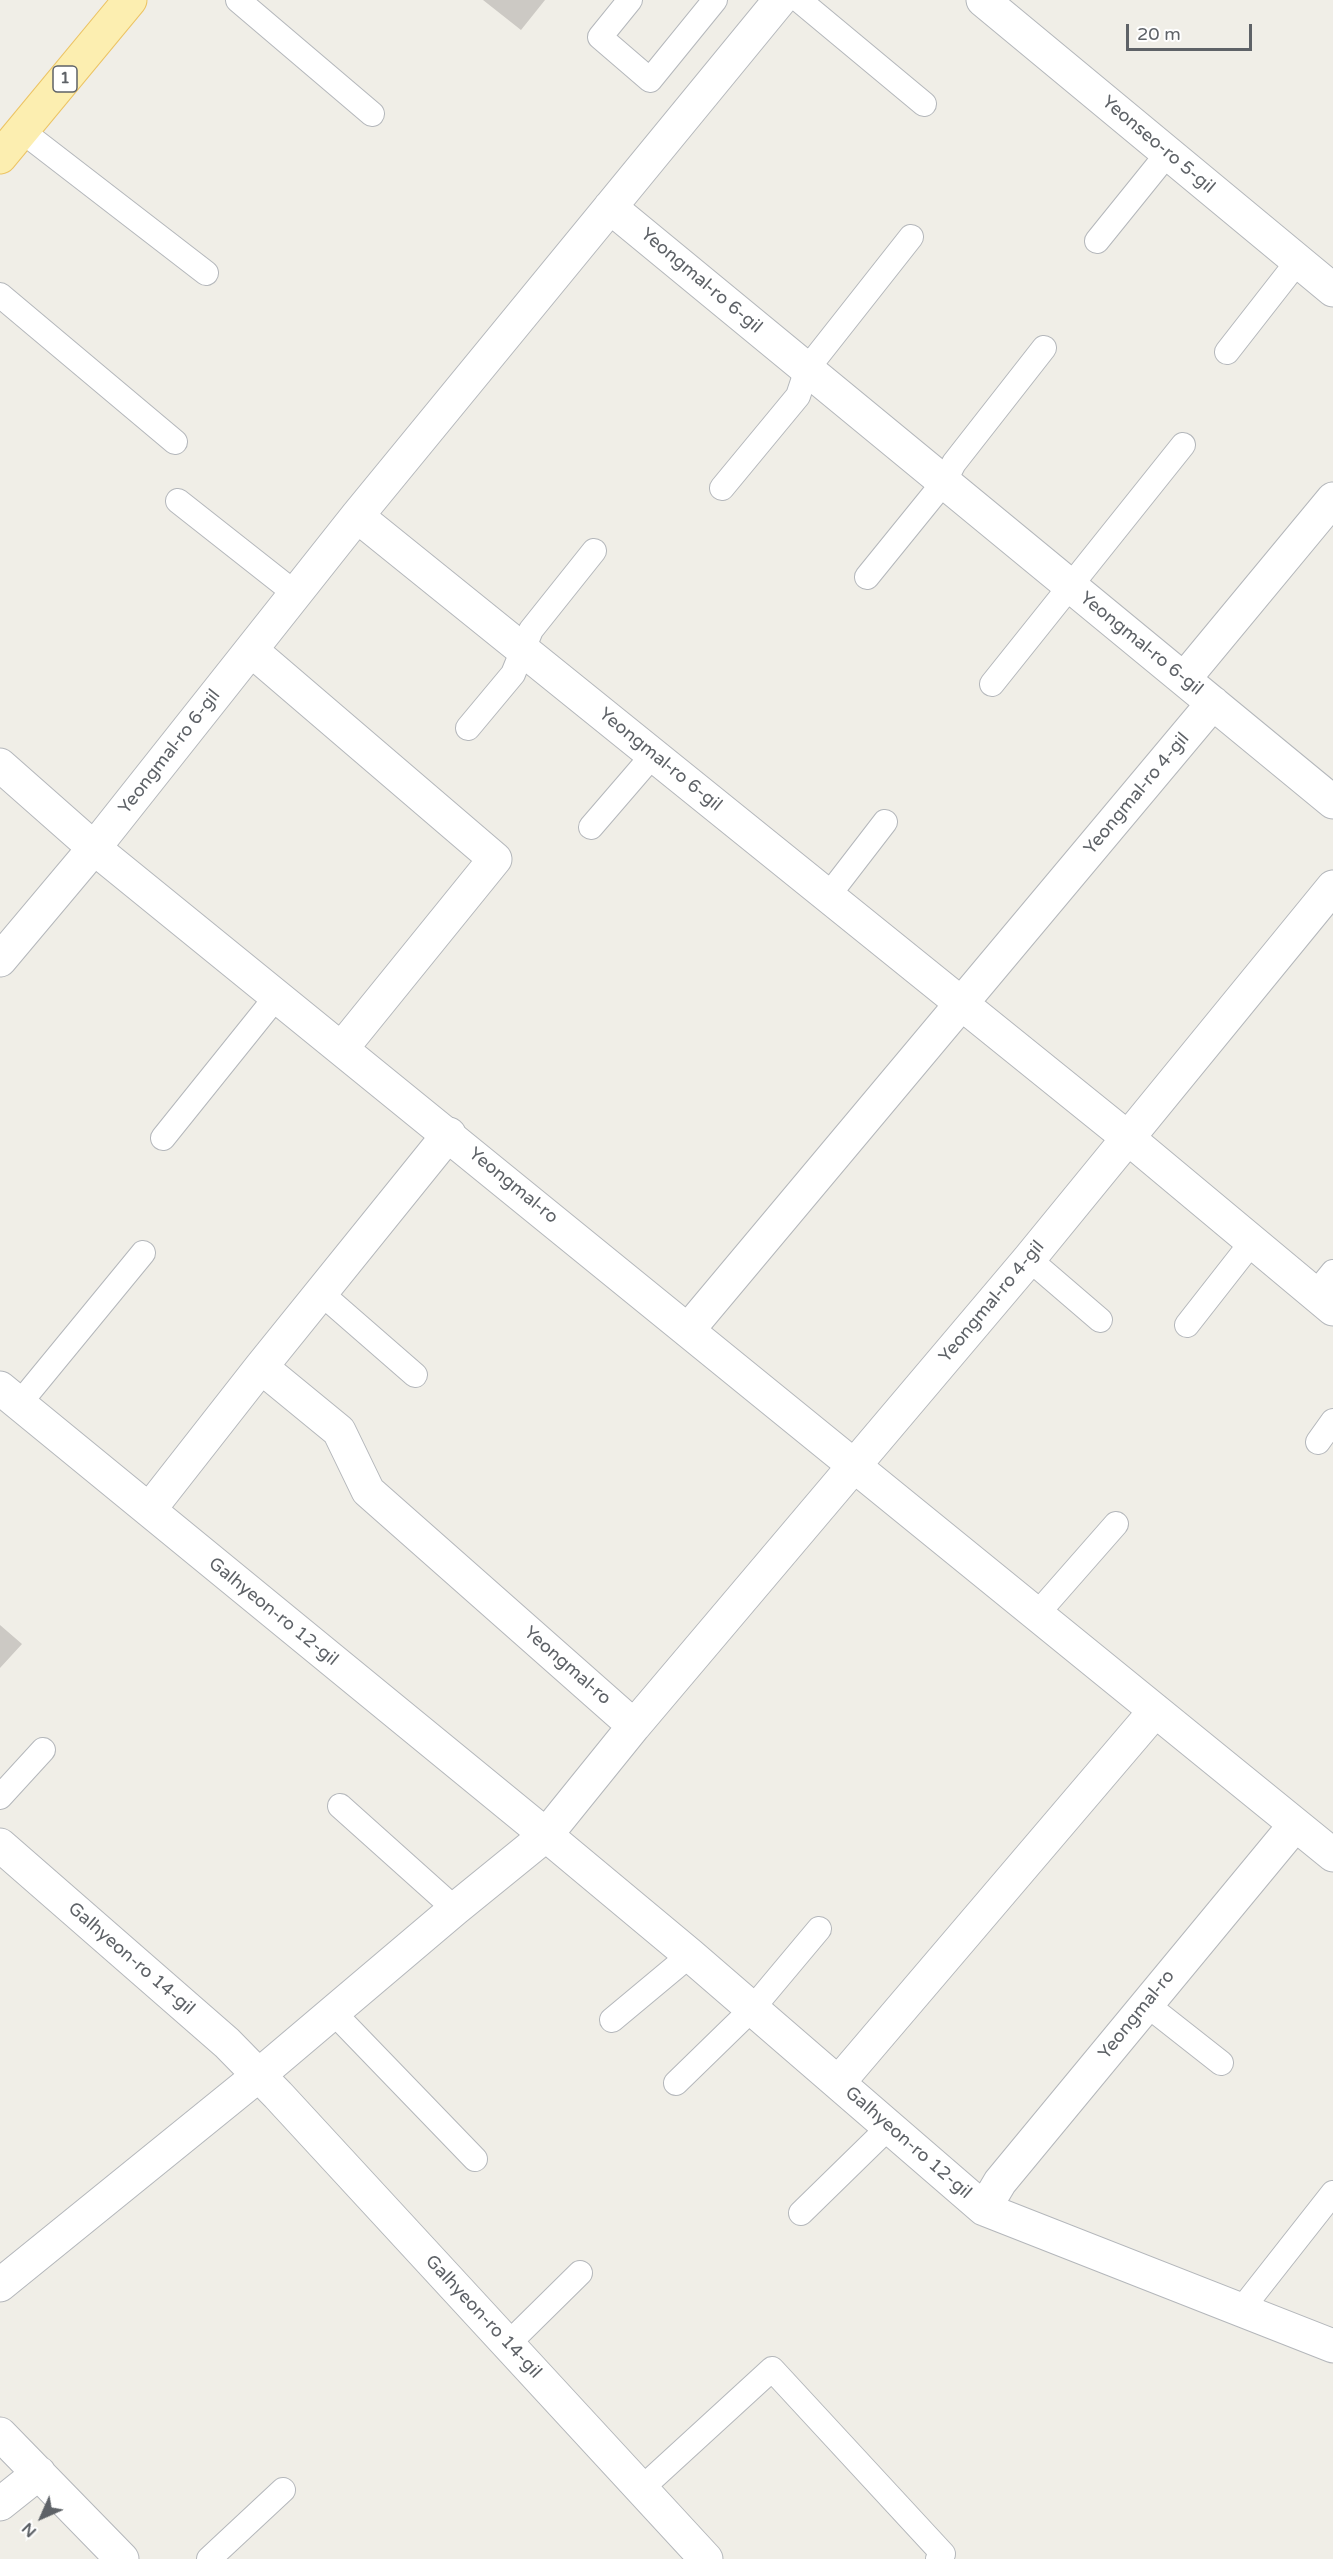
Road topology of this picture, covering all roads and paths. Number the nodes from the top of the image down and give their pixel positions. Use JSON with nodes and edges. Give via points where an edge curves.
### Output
{"nodes":[{"id":1,"x":130,"y":0,"type":"edge"},
{"id":2,"x":238,"y":0,"type":"edge"},
{"id":3,"x":630,"y":0,"type":"edge"},
{"id":4,"x":715,"y":0,"type":"edge"},
{"id":5,"x":780,"y":0,"type":"edge"},
{"id":6,"x":799,"y":0,"type":"edge"},
{"id":7,"x":983,"y":0,"type":"edge"},
{"id":8,"x":924,"y":104,"type":"dead end"},
{"id":9,"x":372,"y":114,"type":"dead end"},
{"id":10,"x":22,"y":130,"type":"junction"},
{"id":11,"x":1168,"y":153,"type":"junction"},
{"id":12,"x":0,"y":157,"type":"edge"},
{"id":13,"x":610,"y":207,"type":"junction"},
{"id":14,"x":910,"y":237,"type":"dead end"},
{"id":15,"x":1097,"y":241,"type":"dead end"},
{"id":16,"x":206,"y":273,"type":"dead end"},
{"id":17,"x":1322,"y":275,"type":"edge"},
{"id":18,"x":0,"y":295,"type":"edge"},
{"id":19,"x":1044,"y":348,"type":"dead end"},
{"id":20,"x":1227,"y":352,"type":"dead end"},
{"id":21,"x":807,"y":369,"type":"junction"},
{"id":22,"x":175,"y":442,"type":"dead end"},
{"id":23,"x":1183,"y":445,"type":"dead end"},
{"id":24,"x":944,"y":482,"type":"junction"},
{"id":25,"x":722,"y":488,"type":"dead end"},
{"id":26,"x":1333,"y":499,"type":"edge"},
{"id":27,"x":178,"y":501,"type":"dead end"},
{"id":28,"x":357,"y":516,"type":"junction"},
{"id":29,"x":594,"y":551,"type":"dead end"},
{"id":30,"x":867,"y":577,"type":"dead end"},
{"id":31,"x":1069,"y":585,"type":"junction"},
{"id":32,"x":296,"y":594,"type":"junction"},
{"id":33,"x":521,"y":648,"type":"junction"},
{"id":34,"x":251,"y":650,"type":"junction"},
{"id":35,"x":1184,"y":679,"type":"junction"},
{"id":36,"x":992,"y":684,"type":"dead end"},
{"id":37,"x":1213,"y":703,"type":"junction"},
{"id":38,"x":468,"y":728,"type":"dead end"},
{"id":39,"x":653,"y":755,"type":"junction"},
{"id":40,"x":0,"y":765,"type":"edge"},
{"id":41,"x":1333,"y":802,"type":"edge"},
{"id":42,"x":885,"y":822,"type":"dead end"},
{"id":43,"x":591,"y":827,"type":"dead end"},
{"id":44,"x":94,"y":848,"type":"junction"},
{"id":45,"x":1333,"y":887,"type":"edge"},
{"id":46,"x":828,"y":896,"type":"junction"},
{"id":47,"x":0,"y":960,"type":"edge"},
{"id":48,"x":277,"y":996,"type":"junction"},
{"id":49,"x":962,"y":1004,"type":"junction"},
{"id":50,"x":342,"y":1048,"type":"junction"},
{"id":51,"x":449,"y":1134,"type":"junction"},
{"id":52,"x":163,"y":1138,"type":"dead end"},
{"id":53,"x":1128,"y":1138,"type":"junction"},
{"id":54,"x":1252,"y":1242,"type":"junction"},
{"id":55,"x":143,"y":1253,"type":"dead end"},
{"id":56,"x":1029,"y":1259,"type":"junction"},
{"id":57,"x":1327,"y":1292,"type":"edge"},
{"id":58,"x":322,"y":1294,"type":"junction"},
{"id":59,"x":1100,"y":1320,"type":"dead end"},
{"id":60,"x":1186,"y":1325,"type":"dead end"},
{"id":61,"x":688,"y":1330,"type":"junction"},
{"id":62,"x":261,"y":1367,"type":"junction"},
{"id":63,"x":415,"y":1375,"type":"dead end"},
{"id":64,"x":9,"y":1396,"type":"edge"},
{"id":65,"x":1333,"y":1421,"type":"edge"},
{"id":66,"x":1318,"y":1442,"type":"dead end"},
{"id":67,"x":856,"y":1465,"type":"junction"},
{"id":68,"x":149,"y":1510,"type":"junction"},
{"id":69,"x":1116,"y":1524,"type":"dead end"},
{"id":70,"x":1037,"y":1614,"type":"junction"},
{"id":71,"x":1155,"y":1711,"type":"junction"},
{"id":72,"x":634,"y":1726,"type":"junction"},
{"id":73,"x":43,"y":1750,"type":"dead end"},
{"id":74,"x":0,"y":1797,"type":"edge"},
{"id":75,"x":340,"y":1806,"type":"dead end"},
{"id":76,"x":1294,"y":1825,"type":"junction"},
{"id":77,"x":546,"y":1835,"type":"junction"},
{"id":78,"x":0,"y":1845,"type":"edge"},
{"id":79,"x":1333,"y":1855,"type":"edge"},
{"id":80,"x":455,"y":1909,"type":"junction"},
{"id":81,"x":819,"y":1929,"type":"dead end"},
{"id":82,"x":690,"y":1955,"type":"junction"},
{"id":83,"x":1146,"y":2004,"type":"junction"},
{"id":84,"x":752,"y":2009,"type":"junction"},
{"id":85,"x":334,"y":2013,"type":"junction"},
{"id":86,"x":612,"y":2020,"type":"dead end"},
{"id":87,"x":1221,"y":2063,"type":"dead end"},
{"id":88,"x":259,"y":2075,"type":"junction"},
{"id":89,"x":676,"y":2083,"type":"dead end"},
{"id":90,"x":838,"y":2083,"type":"junction"},
{"id":91,"x":889,"y":2127,"type":"junction"},
{"id":92,"x":475,"y":2159,"type":"dead end"},
{"id":93,"x":1333,"y":2193,"type":"edge"},
{"id":94,"x":984,"y":2209,"type":"junction"},
{"id":95,"x":801,"y":2213,"type":"dead end"},
{"id":96,"x":580,"y":2272,"type":"dead end"},
{"id":97,"x":0,"y":2285,"type":"edge"},
{"id":98,"x":1241,"y":2310,"type":"junction"},
{"id":99,"x":508,"y":2344,"type":"junction"},
{"id":100,"x":1333,"y":2346,"type":"edge"},
{"id":101,"x":0,"y":2434,"type":"edge"},
{"id":102,"x":39,"y":2473,"type":"junction"},
{"id":103,"x":641,"y":2489,"type":"junction"},
{"id":104,"x":283,"y":2490,"type":"dead end"},
{"id":105,"x":0,"y":2504,"type":"edge"},
{"id":106,"x":106,"y":2554,"type":"edge"},
{"id":107,"x":209,"y":2559,"type":"edge"},
{"id":108,"x":705,"y":2559,"type":"edge"},
{"id":109,"x":938,"y":2559,"type":"edge"}],
"edges":[{"from":1,"to":10,"type":"main road","number":"1"},
{"from":2,"to":9,"type":"lane"},
{"from":3,"to":4,"type":"lane","via":[[600,37],[650,80]]},
{"from":5,"to":13,"type":"street","name":"Yeongmal-ro 6-gil"},
{"from":6,"to":8,"type":"lane"},
{"from":7,"to":11,"type":"street","name":"Yeonseo-ro 5-gil"},
{"from":10,"to":12,"type":"main road","number":"1"},
{"from":10,"to":16,"type":"lane"},
{"from":11,"to":15,"type":"lane"},
{"from":11,"to":17,"type":"street","name":"Yeonseo-ro 5-gil"},
{"from":13,"to":21,"type":"street","name":"Yeongmal-ro 6-gil"},
{"from":13,"to":28,"type":"street","name":"Yeongmal-ro 6-gil"},
{"from":14,"to":21,"type":"lane"},
{"from":17,"to":20,"type":"lane"},
{"from":18,"to":22,"type":"lane"},
{"from":19,"to":24,"type":"lane","via":[[954,463]]},
{"from":21,"to":24,"type":"street","name":"Yeongmal-ro 6-gil"},
{"from":21,"to":25,"type":"lane","via":[[798,396]]},
{"from":23,"to":31,"type":"lane","name":"Yeongmal-ro 6-gil"},
{"from":24,"to":30,"type":"lane"},
{"from":24,"to":31,"type":"street","name":"Yeongmal-ro 6-gil"},
{"from":26,"to":35,"type":"street"},
{"from":27,"to":32,"type":"lane"},
{"from":28,"to":32,"type":"street","name":"Yeongmal-ro 6-gil"},
{"from":28,"to":33,"type":"street","name":"Yeongmal-ro 6-gil"},
{"from":29,"to":33,"type":"lane"},
{"from":31,"to":35,"type":"street","name":"Yeongmal-ro 6-gil"},
{"from":31,"to":36,"type":"lane"},
{"from":32,"to":34,"type":"street","name":"Yeongmal-ro 6-gil"},
{"from":33,"to":38,"type":"lane","via":[[513,674]]},
{"from":33,"to":39,"type":"street","name":"Yeongmal-ro 6-gil"},
{"from":34,"to":44,"type":"street","name":"Yeongmal-ro 6-gil"},
{"from":34,"to":50,"type":"street","via":[[495,859]]},
{"from":35,"to":37,"type":"street","name":"Yeongmal-ro 6-gil"},
{"from":37,"to":41,"type":"street"},
{"from":37,"to":49,"type":"street","name":"Yeongmal-ro 4-gil"},
{"from":39,"to":43,"type":"lane"},
{"from":39,"to":46,"type":"street","name":"Yeongmal-ro 6-gil"},
{"from":40,"to":44,"type":"street","name":"Yeongmal-ro"},
{"from":42,"to":46,"type":"lane"},
{"from":44,"to":47,"type":"street"},
{"from":44,"to":48,"type":"street","name":"Yeongmal-ro"},
{"from":45,"to":53,"type":"street","name":"Yeongmal-ro 4-gil"},
{"from":46,"to":49,"type":"street","name":"Yeongmal-ro 6-gil"},
{"from":48,"to":50,"type":"street","name":"Yeongmal-ro"},
{"from":48,"to":52,"type":"lane"},
{"from":49,"to":53,"type":"street","name":"Yeongmal-ro 6-gil"},
{"from":49,"to":61,"type":"street","name":"Yeongmal-ro 4-gil"},
{"from":50,"to":51,"type":"street","name":"Yeongmal-ro"},
{"from":51,"to":58,"type":"street"},
{"from":51,"to":61,"type":"street","name":"Yeongmal-ro"},
{"from":53,"to":54,"type":"street"},
{"from":53,"to":56,"type":"street","name":"Yeongmal-ro 4-gil"},
{"from":54,"to":57,"type":"street"},
{"from":54,"to":60,"type":"lane"},
{"from":55,"to":64,"type":"lane"},
{"from":56,"to":59,"type":"lane"},
{"from":56,"to":67,"type":"street","name":"Yeongmal-ro 4-gil"},
{"from":58,"to":62,"type":"street"},
{"from":58,"to":63,"type":"lane"},
{"from":61,"to":67,"type":"street","name":"Yeongmal-ro"},
{"from":62,"to":68,"type":"street"},
{"from":62,"to":72,"type":"street","name":"Yeongmal-ro","via":[[339,1431],[368,1491]]},
{"from":64,"to":68,"type":"street","name":"Galhyeon-ro 12-gil"},
{"from":65,"to":66,"type":"lane"},
{"from":67,"to":70,"type":"street","name":"Yeongmal-ro"},
{"from":67,"to":72,"type":"street"},
{"from":68,"to":77,"type":"street","name":"Galhyeon-ro 12-gil"},
{"from":69,"to":70,"type":"lane"},
{"from":70,"to":71,"type":"street","name":"Yeongmal-ro"},
{"from":71,"to":76,"type":"street","name":"Yeongmal-ro"},
{"from":71,"to":90,"type":"street"},
{"from":72,"to":77,"type":"street"},
{"from":73,"to":74,"type":"lane"},
{"from":75,"to":80,"type":"lane"},
{"from":76,"to":79,"type":"street","name":"Yeongmal-ro"},
{"from":76,"to":83,"type":"street","name":"Yeongmal-ro"},
{"from":77,"to":80,"type":"street"},
{"from":77,"to":82,"type":"street","name":"Galhyeon-ro 12-gil"},
{"from":78,"to":88,"type":"street","name":"Galhyeon-ro 14-gil"},
{"from":80,"to":85,"type":"street"},
{"from":81,"to":84,"type":"lane"},
{"from":82,"to":84,"type":"street","name":"Galhyeon-ro 12-gil"},
{"from":82,"to":86,"type":"lane"},
{"from":83,"to":87,"type":"lane"},
{"from":83,"to":94,"type":"street","name":"Yeongmal-ro","via":[[1000,2182]]},
{"from":84,"to":89,"type":"lane"},
{"from":84,"to":90,"type":"street","name":"Galhyeon-ro 12-gil"},
{"from":85,"to":88,"type":"street"},
{"from":85,"to":92,"type":"lane"},
{"from":88,"to":97,"type":"street"},
{"from":88,"to":99,"type":"street","name":"Galhyeon-ro 14-gil"},
{"from":90,"to":91,"type":"street","name":"Galhyeon-ro 12-gil"},
{"from":91,"to":94,"type":"street","name":"Galhyeon-ro 12-gil"},
{"from":91,"to":95,"type":"lane"},
{"from":93,"to":98,"type":"lane"},
{"from":94,"to":98,"type":"street","name":"Galhyeon-ro 12-gil"},
{"from":96,"to":99,"type":"lane"},
{"from":98,"to":100,"type":"street","name":"Galhyeon-ro 12-gil"},
{"from":99,"to":103,"type":"street","name":"Galhyeon-ro 14-gil"},
{"from":101,"to":102,"type":"street"},
{"from":102,"to":105,"type":"street"},
{"from":102,"to":106,"type":"street"},
{"from":103,"to":108,"type":"street","name":"Galhyeon-ro 14-gil"},
{"from":103,"to":109,"type":"lane","via":[[772,2369],[943,2554]]},
{"from":104,"to":107,"type":"lane"}]}
